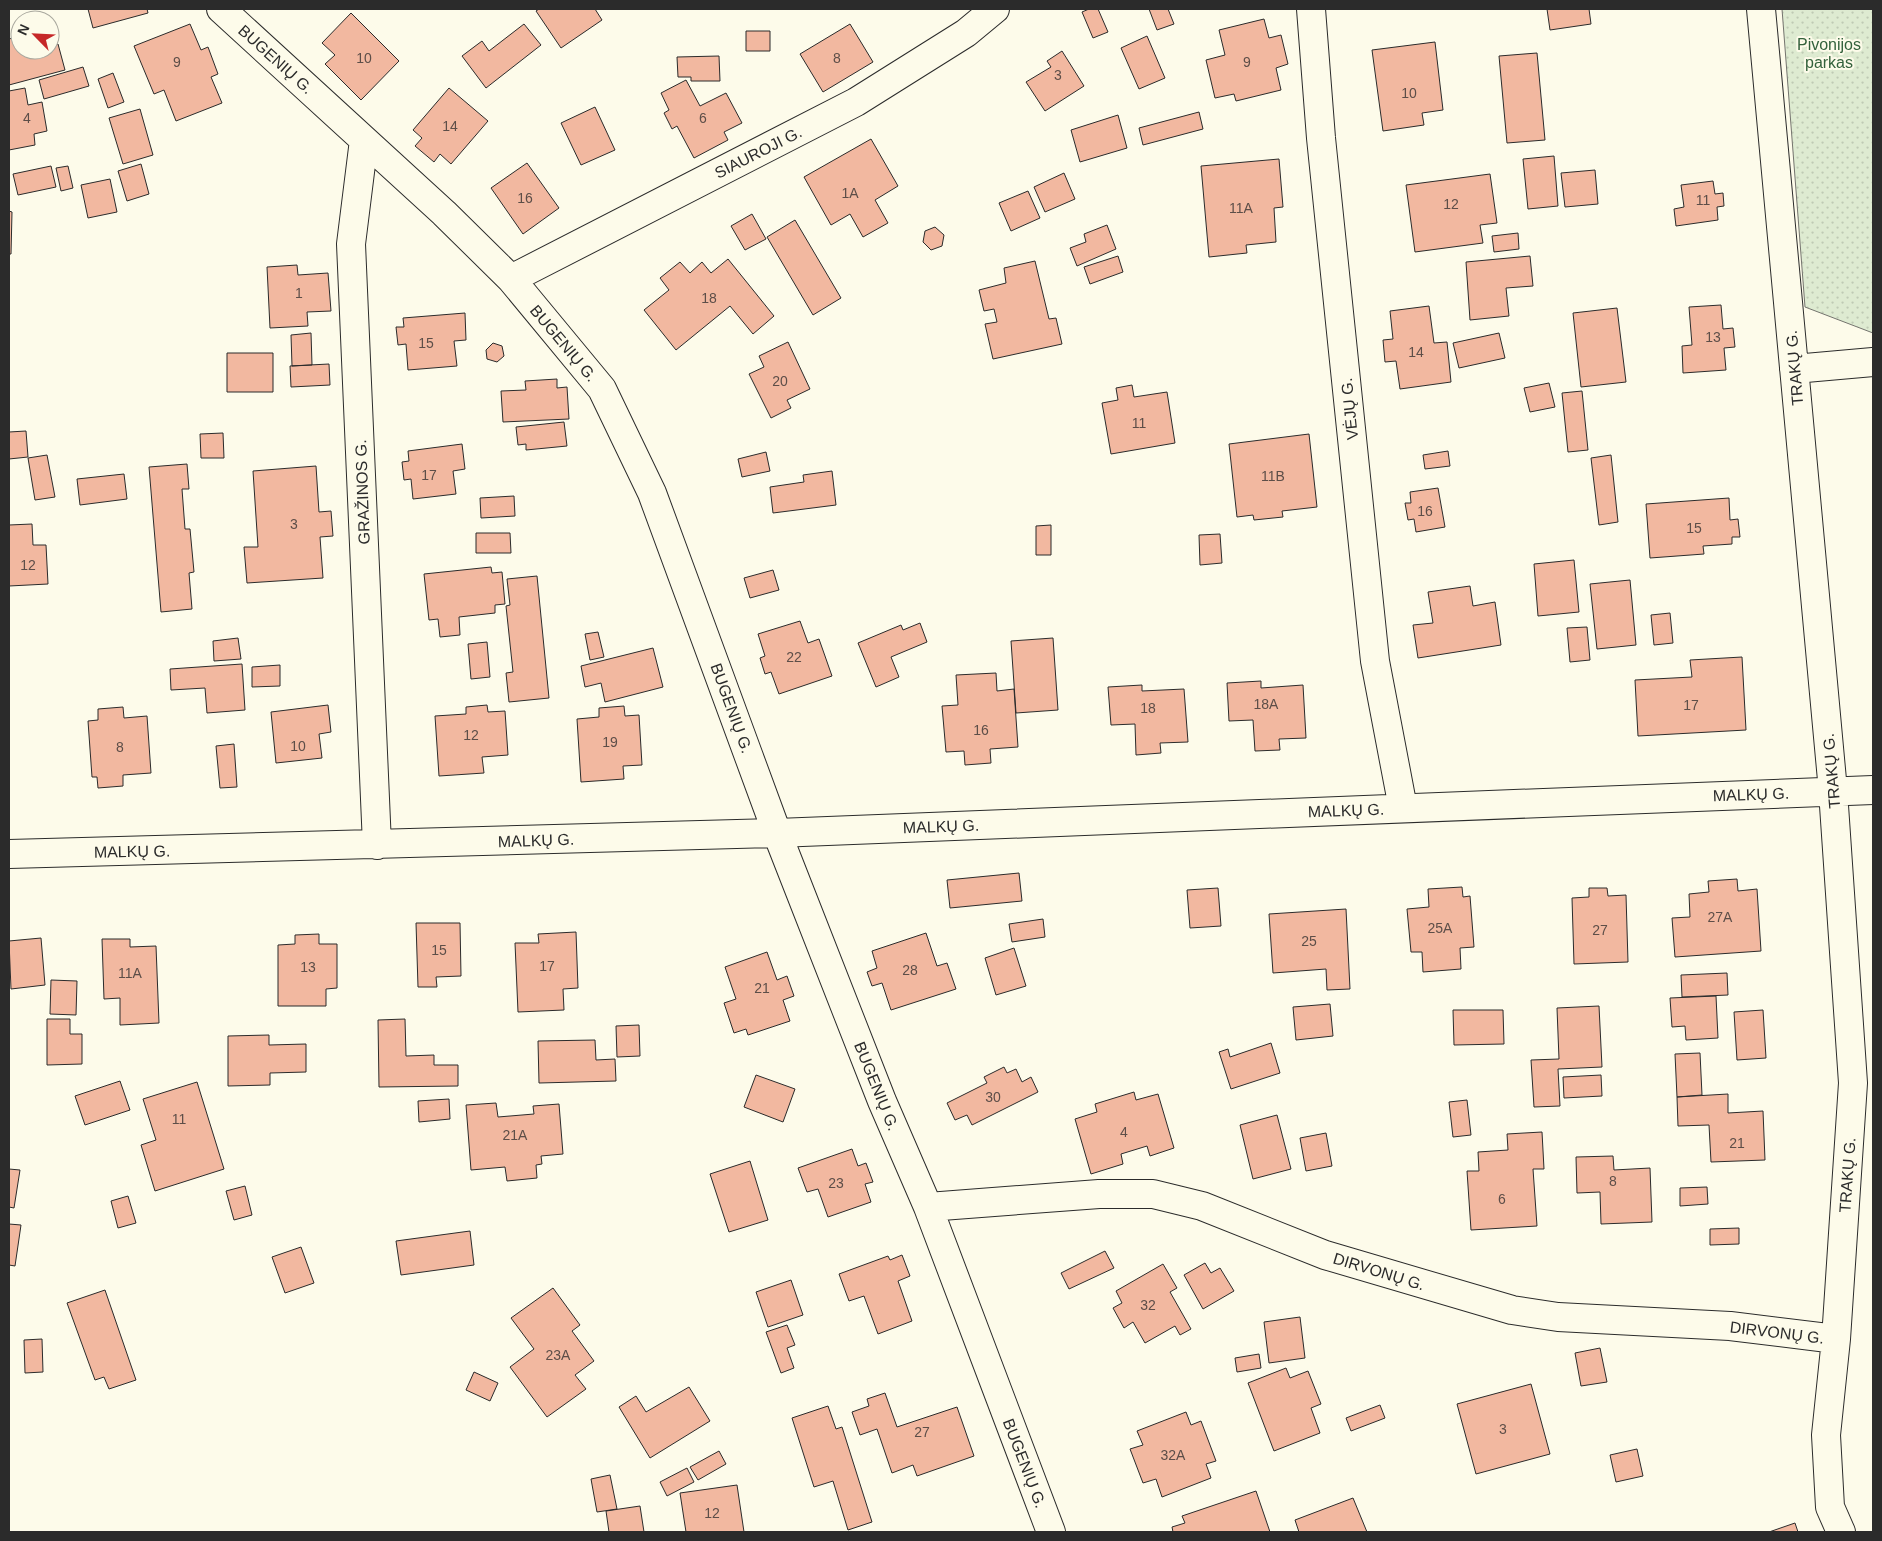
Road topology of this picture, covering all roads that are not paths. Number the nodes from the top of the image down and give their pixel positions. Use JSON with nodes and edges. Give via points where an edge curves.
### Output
{"nodes":[{"id":1,"x":221,"y":9,"type":"edge"},
{"id":2,"x":995,"y":9,"type":"edge"},
{"id":3,"x":1311,"y":9,"type":"edge"},
{"id":4,"x":1761,"y":9,"type":"edge"},
{"id":5,"x":364,"y":140,"type":"junction"},
{"id":6,"x":511,"y":279,"type":"junction"},
{"id":7,"x":1873,"y":362,"type":"edge"},
{"id":8,"x":1794,"y":369,"type":"junction"},
{"id":9,"x":1873,"y":790,"type":"edge"},
{"id":10,"x":1833,"y":791,"type":"junction"},
{"id":11,"x":1403,"y":808,"type":"junction"},
{"id":12,"x":778,"y":833,"type":"junction"},
{"id":13,"x":377,"y":845,"type":"junction"},
{"id":14,"x":9,"y":854,"type":"edge"},
{"id":15,"x":928,"y":1207,"type":"junction"},
{"id":16,"x":1836,"y":1339,"type":"junction"},
{"id":17,"x":1051,"y":1532,"type":"edge"},
{"id":18,"x":1841,"y":1532,"type":"edge"}],
"edges":[{"from":1,"to":5,"type":"street","name":"BUGENIŲ G."},
{"from":2,"to":6,"type":"street","name":"SIAUROJI G.","via":[[966,33],[856,102]]},
{"from":3,"to":11,"type":"street","name":"VĖJŲ G.","via":[[1321,138],[1375,661]]},
{"from":4,"to":8,"type":"street","name":"TRAKŲ G."},
{"from":5,"to":6,"type":"street","name":"BUGENIŲ G."},
{"from":5,"to":13,"type":"street","name":"GRAŽINOS G.","via":[[351,244]]},
{"from":6,"to":12,"type":"street","name":"BUGENIŲ G.","via":[[602,389],[648,485]]},
{"from":7,"to":8,"type":"street"},
{"from":8,"to":10,"type":"street","name":"TRAKŲ G."},
{"from":9,"to":10,"type":"street","name":"MALKŲ G."},
{"from":10,"to":11,"type":"street","name":"MALKŲ G."},
{"from":10,"to":16,"type":"street","name":"TRAKŲ G.","via":[[1853,1083]]},
{"from":11,"to":12,"type":"street","name":"MALKŲ G."},
{"from":12,"to":13,"type":"street","name":"MALKŲ G."},
{"from":12,"to":15,"type":"street","name":"BUGENIŲ G.","via":[[882,1101]]},
{"from":13,"to":14,"type":"street","name":"MALKŲ G."},
{"from":15,"to":16,"type":"street","name":"DIRVONŲ G.","via":[[1100,1194],[1153,1194],[1202,1206],[1325,1255],[1512,1310],[1558,1317],[1730,1326]]},
{"from":15,"to":17,"type":"street","name":"BUGENIŲ G."},
{"from":16,"to":18,"type":"street","name":"TRAKŲ G.","via":[[1826,1435],[1830,1508]]}]}
